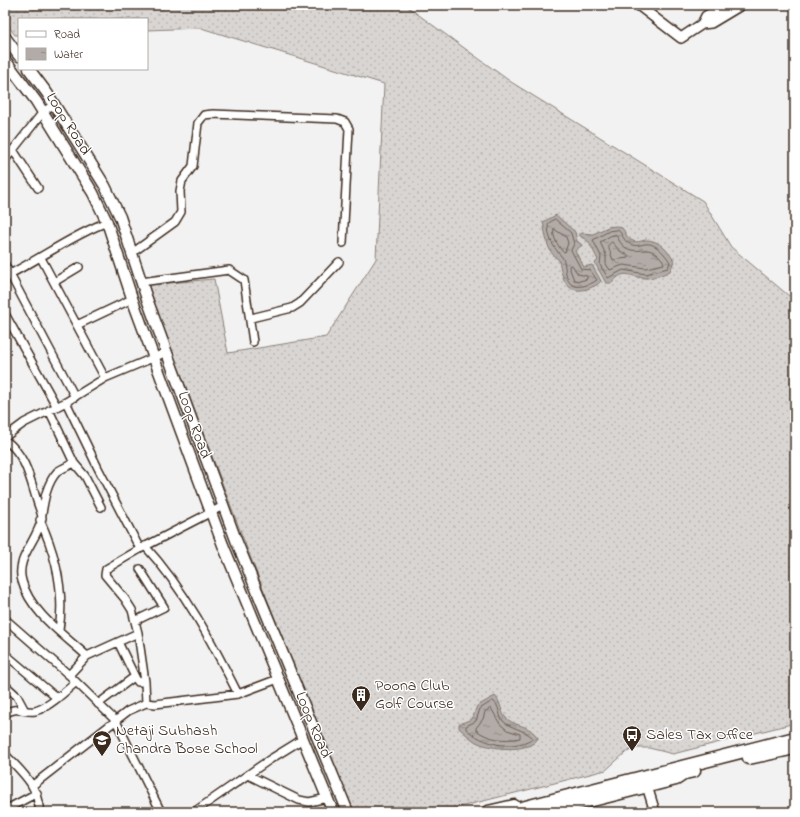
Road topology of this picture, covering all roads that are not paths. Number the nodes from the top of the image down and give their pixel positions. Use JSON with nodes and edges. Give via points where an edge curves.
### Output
{"nodes":[{"id":1,"x":638,"y":5,"type":"edge"},
{"id":2,"x":724,"y":5,"type":"edge"},
{"id":3,"x":741,"y":5,"type":"edge"},
{"id":4,"x":702,"y":24,"type":"junction"},
{"id":5,"x":5,"y":37,"type":"edge"},
{"id":6,"x":18,"y":55,"type":"edge"},
{"id":7,"x":5,"y":60,"type":"edge"},
{"id":8,"x":30,"y":70,"type":"edge"},
{"id":9,"x":54,"y":104,"type":"junction"},
{"id":10,"x":43,"y":112,"type":"junction"},
{"id":11,"x":13,"y":150,"type":"junction"},
{"id":12,"x":5,"y":159,"type":"edge"},
{"id":13,"x":38,"y":188,"type":"dead end"},
{"id":14,"x":107,"y":222,"type":"junction"},
{"id":15,"x":343,"y":243,"type":"dead end"},
{"id":16,"x":132,"y":253,"type":"junction"},
{"id":17,"x":41,"y":258,"type":"junction"},
{"id":18,"x":339,"y":262,"type":"dead end"},
{"id":19,"x":5,"y":265,"type":"edge"},
{"id":20,"x":79,"y":267,"type":"dead end"},
{"id":21,"x":10,"y":274,"type":"junction"},
{"id":22,"x":54,"y":282,"type":"junction"},
{"id":23,"x":141,"y":282,"type":"junction"},
{"id":24,"x":132,"y":299,"type":"junction"},
{"id":25,"x":5,"y":314,"type":"edge"},
{"id":26,"x":251,"y":318,"type":"junction"},
{"id":27,"x":77,"y":325,"type":"junction"},
{"id":28,"x":253,"y":342,"type":"dead end"},
{"id":29,"x":166,"y":352,"type":"junction"},
{"id":30,"x":153,"y":356,"type":"junction"},
{"id":31,"x":105,"y":378,"type":"junction"},
{"id":32,"x":74,"y":397,"type":"junction"},
{"id":33,"x":66,"y":402,"type":"junction"},
{"id":34,"x":57,"y":406,"type":"junction"},
{"id":35,"x":50,"y":410,"type":"junction"},
{"id":36,"x":5,"y":438,"type":"edge"},
{"id":37,"x":74,"y":463,"type":"junction"},
{"id":38,"x":223,"y":506,"type":"junction"},
{"id":39,"x":101,"y":507,"type":"dead end"},
{"id":40,"x":210,"y":512,"type":"junction"},
{"id":41,"x":41,"y":519,"type":"junction"},
{"id":42,"x":143,"y":548,"type":"junction"},
{"id":43,"x":140,"y":569,"type":"dead end"},
{"id":44,"x":5,"y":619,"type":"edge"},
{"id":45,"x":135,"y":621,"type":"junction"},
{"id":46,"x":59,"y":630,"type":"junction"},
{"id":47,"x":138,"y":633,"type":"junction"},
{"id":48,"x":118,"y":642,"type":"junction"},
{"id":49,"x":5,"y":654,"type":"edge"},
{"id":50,"x":87,"y":656,"type":"junction"},
{"id":51,"x":69,"y":675,"type":"junction"},
{"id":52,"x":134,"y":677,"type":"junction"},
{"id":53,"x":278,"y":679,"type":"junction"},
{"id":54,"x":76,"y":682,"type":"junction"},
{"id":55,"x":145,"y":682,"type":"junction"},
{"id":56,"x":5,"y":685,"type":"edge"},
{"id":57,"x":238,"y":694,"type":"junction"},
{"id":58,"x":57,"y":698,"type":"junction"},
{"id":59,"x":146,"y":703,"type":"junction"},
{"id":60,"x":98,"y":704,"type":"junction"},
{"id":61,"x":24,"y":709,"type":"junction"},
{"id":62,"x":5,"y":714,"type":"edge"},
{"id":63,"x":116,"y":721,"type":"junction"},
{"id":64,"x":795,"y":738,"type":"edge"},
{"id":65,"x":303,"y":740,"type":"junction"},
{"id":66,"x":795,"y":748,"type":"edge"},
{"id":67,"x":5,"y":754,"type":"edge"},
{"id":68,"x":684,"y":770,"type":"junction"},
{"id":69,"x":248,"y":775,"type":"junction"},
{"id":70,"x":33,"y":785,"type":"junction"},
{"id":71,"x":647,"y":786,"type":"junction"},
{"id":72,"x":37,"y":793,"type":"junction"},
{"id":73,"x":327,"y":798,"type":"junction"},
{"id":74,"x":5,"y":810,"type":"edge"},
{"id":75,"x":40,"y":812,"type":"edge"},
{"id":76,"x":162,"y":812,"type":"edge"},
{"id":77,"x":194,"y":812,"type":"edge"},
{"id":78,"x":333,"y":812,"type":"edge"},
{"id":79,"x":348,"y":812,"type":"edge"},
{"id":80,"x":488,"y":812,"type":"edge"},
{"id":81,"x":506,"y":812,"type":"edge"},
{"id":82,"x":527,"y":812,"type":"edge"},
{"id":83,"x":545,"y":812,"type":"edge"},
{"id":84,"x":655,"y":812,"type":"edge"}],
"edges":[{"from":1,"to":4,"type":"street","via":[[681,38]]},
{"from":2,"to":4,"type":"street","via":[[706,16]]},
{"from":3,"to":4,"type":"street","via":[[711,23]]},
{"from":5,"to":6,"type":"main road"},
{"from":7,"to":10,"type":"main road","name":"Loop Road"},
{"from":8,"to":9,"type":"main road","name":"Loop Road"},
{"from":9,"to":10,"type":"street"},
{"from":9,"to":16,"type":"main road","name":"Loop Road","via":[[105,186],[120,217]]},
{"from":10,"to":11,"type":"street"},
{"from":10,"to":14,"type":"main road","name":"Loop Road","via":[[93,192]]},
{"from":11,"to":12,"type":"street"},
{"from":11,"to":13,"type":"street"},
{"from":14,"to":17,"type":"street","via":[[88,229]]},
{"from":14,"to":24,"type":"main road","name":"Loop Road"},
{"from":15,"to":16,"type":"street","via":[[348,129],[345,122],[338,119],[213,114],[204,115],[198,122],[193,166],[182,181],[180,191],[181,212],[175,222]]},
{"from":16,"to":23,"type":"main road","name":"Loop Road"},
{"from":17,"to":21,"type":"street"},
{"from":17,"to":22,"type":"street"},
{"from":18,"to":26,"type":"street","via":[[292,308]]},
{"from":19,"to":21,"type":"street"},
{"from":20,"to":22,"type":"street"},
{"from":21,"to":32,"type":"street"},
{"from":22,"to":27,"type":"street"},
{"from":23,"to":26,"type":"street","via":[[229,270],[244,280]]},
{"from":23,"to":29,"type":"main road","name":"Loop Road"},
{"from":24,"to":27,"type":"street"},
{"from":24,"to":30,"type":"main road","name":"Loop Road"},
{"from":25,"to":34,"type":"street"},
{"from":26,"to":28,"type":"street"},
{"from":27,"to":31,"type":"street"},
{"from":29,"to":30,"type":"street"},
{"from":29,"to":38,"type":"main road","name":"Loop Road"},
{"from":30,"to":31,"type":"street"},
{"from":30,"to":40,"type":"main road","name":"Loop Road"},
{"from":31,"to":32,"type":"street"},
{"from":32,"to":33,"type":"street"},
{"from":33,"to":34,"type":"street"},
{"from":33,"to":42,"type":"street","via":[[98,468]]},
{"from":34,"to":35,"type":"street"},
{"from":35,"to":36,"type":"street","via":[[24,423]]},
{"from":35,"to":37,"type":"street"},
{"from":36,"to":41,"type":"street","via":[[13,445],[26,465]]},
{"from":37,"to":39,"type":"street","via":[[85,476]]},
{"from":37,"to":41,"type":"street","via":[[58,472],[49,484]]},
{"from":38,"to":40,"type":"street"},
{"from":38,"to":79,"type":"main road","name":"Loop Road"},
{"from":40,"to":42,"type":"street"},
{"from":40,"to":53,"type":"main road","name":"Loop Road"},
{"from":41,"to":46,"type":"street","via":[[58,572],[62,613]]},
{"from":41,"to":46,"type":"street","via":[[36,537],[22,559],[21,579],[28,596]]},
{"from":42,"to":45,"type":"street","via":[[104,572],[132,610]]},
{"from":42,"to":57,"type":"street","via":[[160,562],[196,614]]},
{"from":43,"to":45,"type":"street","via":[[164,607]]},
{"from":44,"to":51,"type":"street"},
{"from":45,"to":47,"type":"street"},
{"from":46,"to":50,"type":"street"},
{"from":47,"to":48,"type":"street"},
{"from":47,"to":55,"type":"street"},
{"from":48,"to":50,"type":"street"},
{"from":48,"to":52,"type":"street"},
{"from":49,"to":58,"type":"street"},
{"from":50,"to":51,"type":"street"},
{"from":51,"to":54,"type":"street"},
{"from":52,"to":55,"type":"street","via":[[138,682]]},
{"from":52,"to":60,"type":"street"},
{"from":53,"to":57,"type":"street"},
{"from":53,"to":65,"type":"main road","name":"Loop Road"},
{"from":54,"to":58,"type":"street"},
{"from":54,"to":60,"type":"street"},
{"from":55,"to":59,"type":"street"},
{"from":56,"to":61,"type":"street","via":[[17,696]]},
{"from":57,"to":59,"type":"street"},
{"from":58,"to":61,"type":"street","via":[[35,711]]},
{"from":59,"to":63,"type":"street","via":[[128,711]]},
{"from":60,"to":63,"type":"street"},
{"from":61,"to":62,"type":"street","via":[[16,709]]},
{"from":63,"to":70,"type":"street"},
{"from":63,"to":76,"type":"street"},
{"from":64,"to":68,"type":"main road"},
{"from":65,"to":69,"type":"street"},
{"from":65,"to":73,"type":"main road","name":"Loop Road"},
{"from":66,"to":68,"type":"main road"},
{"from":67,"to":70,"type":"street"},
{"from":68,"to":71,"type":"main road","via":[[676,779]]},
{"from":68,"to":80,"type":"main road","via":[[673,764]]},
{"from":68,"to":81,"type":"main road"},
{"from":68,"to":82,"type":"main road"},
{"from":69,"to":73,"type":"street","via":[[299,800],[309,802]]},
{"from":69,"to":77,"type":"street"},
{"from":70,"to":72,"type":"street"},
{"from":71,"to":83,"type":"main road"},
{"from":71,"to":84,"type":"street"},
{"from":72,"to":74,"type":"street"},
{"from":72,"to":75,"type":"street"},
{"from":73,"to":78,"type":"main road","name":"Loop Road"}]}
